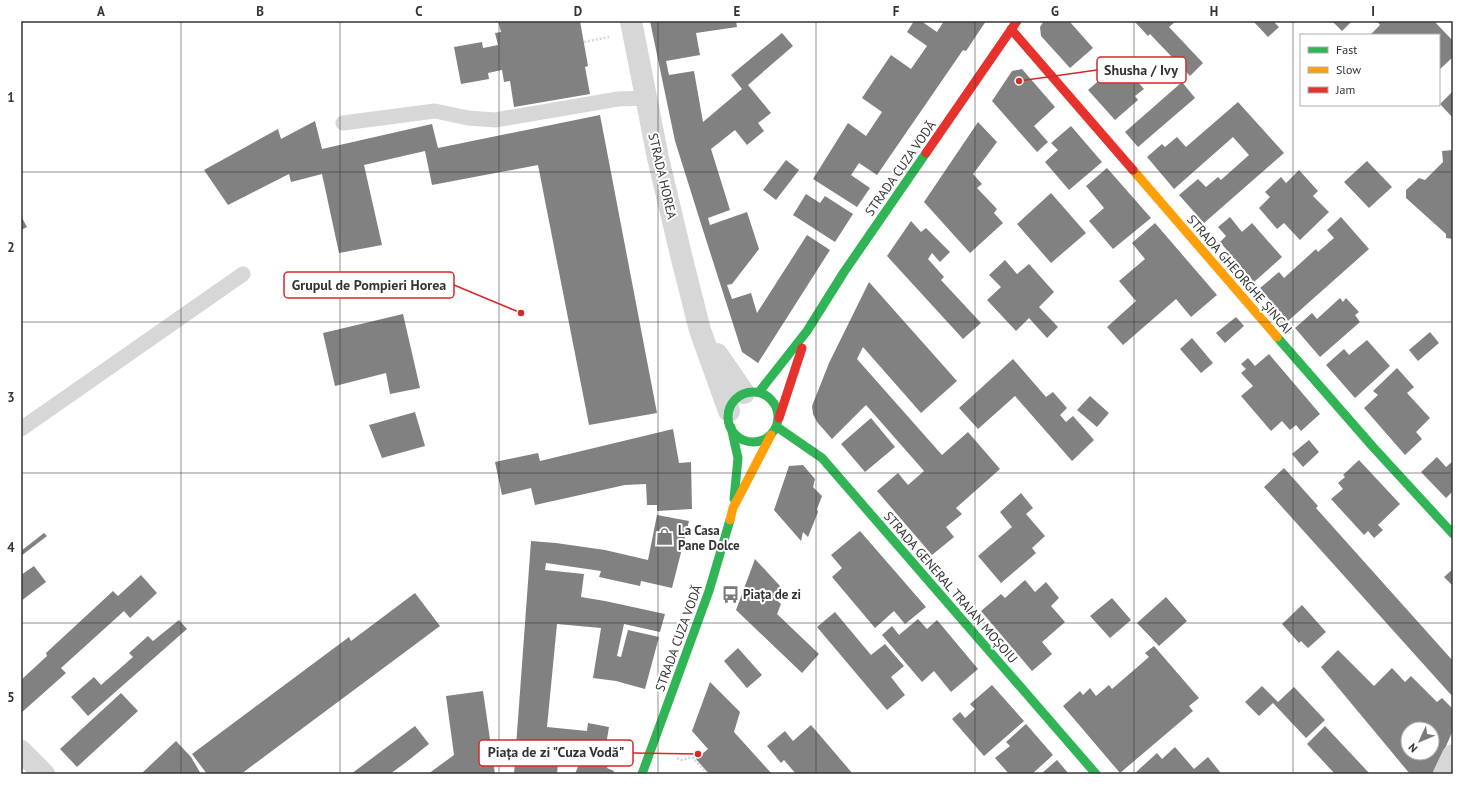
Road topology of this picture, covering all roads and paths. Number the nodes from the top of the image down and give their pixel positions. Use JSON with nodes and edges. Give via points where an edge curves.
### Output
{"nodes":[{"id":1,"x":631,"y":21,"type":"edge"},
{"id":2,"x":1017,"y":21,"type":"edge"},
{"id":3,"x":1011,"y":29,"type":"junction"},
{"id":4,"x":613,"y":36,"type":"dead end"},
{"id":5,"x":584,"y":42,"type":"dead end"},
{"id":6,"x":646,"y":98,"type":"junction"},
{"id":7,"x":343,"y":123,"type":"dead end"},
{"id":8,"x":243,"y":274,"type":"dead end"},
{"id":9,"x":700,"y":330,"type":"junction"},
{"id":10,"x":807,"y":331,"type":"junction"},
{"id":11,"x":751,"y":393,"type":"junction"},
{"id":12,"x":730,"y":419,"type":"junction"},
{"id":13,"x":778,"y":422,"type":"junction"},
{"id":14,"x":21,"y":429,"type":"edge"},
{"id":15,"x":771,"y":435,"type":"junction"},
{"id":16,"x":733,"y":508,"type":"junction"},
{"id":17,"x":1453,"y":534,"type":"edge"},
{"id":18,"x":21,"y":751,"type":"edge"},
{"id":19,"x":1453,"y":755,"type":"edge"},
{"id":20,"x":677,"y":758,"type":"dead end"},
{"id":21,"x":44,"y":774,"type":"edge"},
{"id":22,"x":642,"y":774,"type":"edge"},
{"id":23,"x":708,"y":774,"type":"edge"},
{"id":24,"x":1096,"y":774,"type":"edge"},
{"id":25,"x":1444,"y":774,"type":"edge"}],
"edges":[{"from":1,"to":6,"type":"street","name":"STRADA HOREA"},
{"from":2,"to":3,"type":"main road","name":"STRADA CUZA VODĂ"},
{"from":3,"to":10,"type":"main road","name":"STRADA CUZA VODĂ","via":[[844,272]]},
{"from":3,"to":17,"type":"main road","name":"STRADA GHEORGHE ȘINCAI","via":[[1373,447]]},
{"from":4,"to":5,"type":"path"},
{"from":6,"to":7,"type":"lane","via":[[618,99],[495,120],[468,118],[435,111]]},
{"from":6,"to":9,"type":"street","name":"STRADA HOREA"},
{"from":8,"to":14,"type":"lane"},
{"from":9,"to":11,"type":"street","name":"STRADA HOREA"},
{"from":9,"to":12,"type":"street","name":"STRADA HOREA"},
{"from":10,"to":11,"type":"main road","name":"STRADA CUZA VODĂ"},
{"from":10,"to":13,"type":"main road","name":"STRADA CUZA VODĂ"},
{"from":11,"to":12,"type":"main road","via":[[737,397],[732,403]]},
{"from":11,"to":13,"type":"main road","via":[[767,395],[773,401],[777,409]]},
{"from":12,"to":15,"type":"main road","via":[[736,435],[744,440],[754,442]]},
{"from":12,"to":16,"type":"main road","name":"STRADA CUZA VODĂ","via":[[738,458]]},
{"from":13,"to":15,"type":"main road"},
{"from":13,"to":24,"type":"main road","name":"STRADA GENERAL TRAIAN MOȘOIU","via":[[822,458]]},
{"from":15,"to":16,"type":"main road","name":"STRADA CUZA VODĂ"},
{"from":16,"to":22,"type":"main road","name":"STRADA CUZA VODĂ","via":[[709,591]]},
{"from":18,"to":21,"type":"street"},
{"from":19,"to":25,"type":"street"},
{"from":20,"to":23,"type":"path","via":[[682,760],[692,757]]}]}
